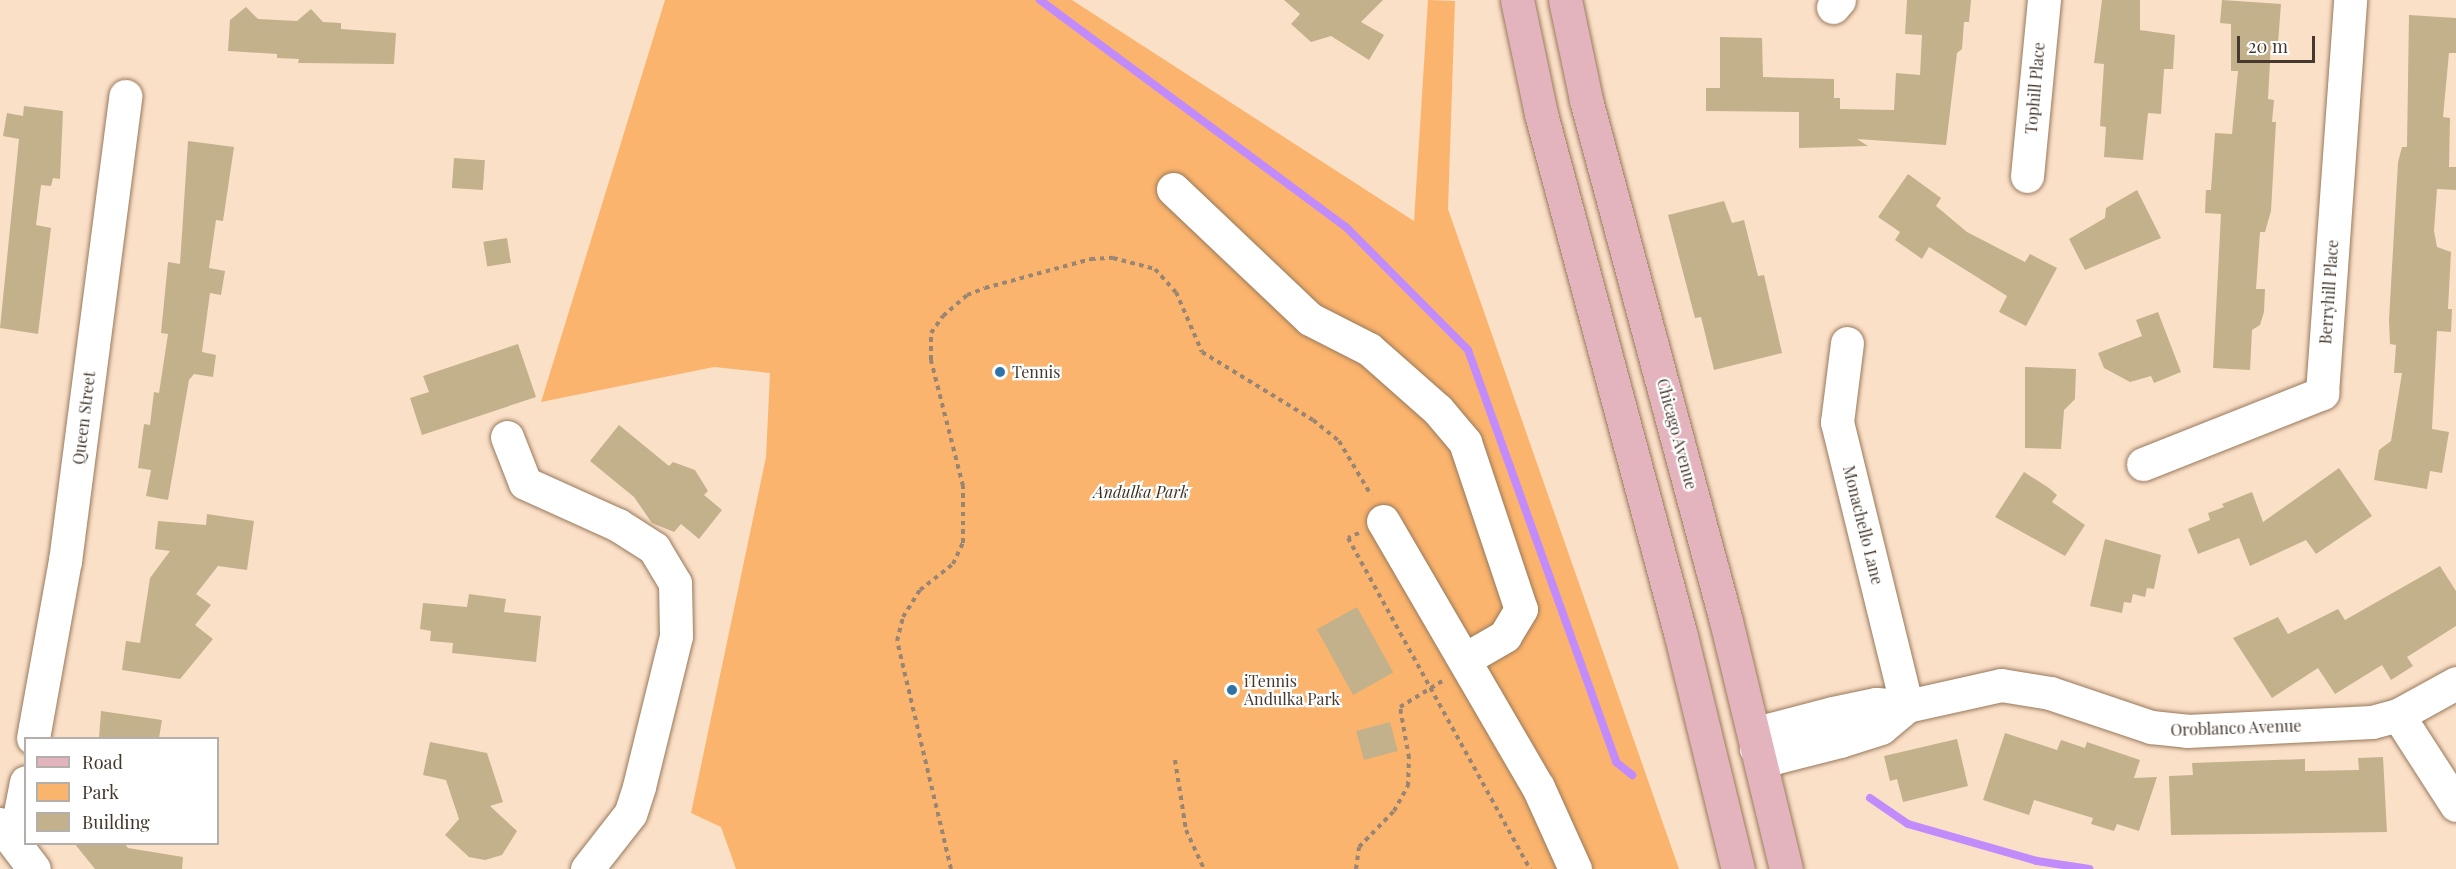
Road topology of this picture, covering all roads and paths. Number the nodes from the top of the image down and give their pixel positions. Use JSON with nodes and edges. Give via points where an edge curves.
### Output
{"nodes":[{"id":1,"x":1565,"y":0,"type":"edge"},
{"id":2,"x":2044,"y":0,"type":"edge"},
{"id":3,"x":2350,"y":0,"type":"edge"},
{"id":4,"x":1521,"y":5,"type":"edge"},
{"id":5,"x":125,"y":96,"type":"dead end"},
{"id":6,"x":2027,"y":177,"type":"dead end"},
{"id":7,"x":1173,"y":189,"type":"dead end"},
{"id":8,"x":1847,"y":343,"type":"dead end"},
{"id":9,"x":507,"y":437,"type":"dead end"},
{"id":10,"x":2144,"y":464,"type":"dead end"},
{"id":11,"x":1383,"y":521,"type":"junction"},
{"id":12,"x":1467,"y":663,"type":"junction"},
{"id":13,"x":2456,"y":683,"type":"edge"},
{"id":14,"x":1431,"y":688,"type":"junction"},
{"id":15,"x":1907,"y":705,"type":"junction"},
{"id":16,"x":2398,"y":716,"type":"junction"},
{"id":17,"x":33,"y":737,"type":"edge"},
{"id":18,"x":1756,"y":748,"type":"junction"},
{"id":19,"x":1175,"y":760,"type":"dead end"},
{"id":20,"x":24,"y":787,"type":"edge"},
{"id":21,"x":2456,"y":805,"type":"edge"},
{"id":22,"x":8,"y":831,"type":"edge"},
{"id":23,"x":34,"y":869,"type":"edge"},
{"id":24,"x":587,"y":869,"type":"edge"},
{"id":25,"x":951,"y":869,"type":"edge"},
{"id":26,"x":1204,"y":869,"type":"edge"},
{"id":27,"x":1356,"y":869,"type":"edge"},
{"id":28,"x":1530,"y":869,"type":"edge"},
{"id":29,"x":1575,"y":869,"type":"edge"},
{"id":30,"x":1738,"y":869,"type":"edge"},
{"id":31,"x":1786,"y":869,"type":"edge"}],
"edges":[{"from":1,"to":18,"type":"main road","name":"Chicago Avenue","via":[[1586,100]]},
{"from":2,"to":6,"type":"street","name":"Tophill Place"},
{"from":3,"to":10,"type":"street","name":"Berryhill Place","via":[[2322,393]]},
{"from":4,"to":30,"type":"main road","via":[[1541,114],[1678,624]]},
{"from":5,"to":17,"type":"street","name":"Queen Street","via":[[66,561]]},
{"from":7,"to":12,"type":"street","via":[[1311,320],[1369,349],[1438,410],[1465,441],[1521,609],[1505,636]]},
{"from":8,"to":15,"type":"street","name":"Monachello Lane","via":[[1837,422]]},
{"from":9,"to":24,"type":"street","via":[[525,483],[618,525],[654,548],[675,583],[676,636],[639,787],[630,814]]},
{"from":11,"to":12,"type":"street"},
{"from":11,"to":14,"type":"path","via":[[1348,538]]},
{"from":11,"to":25,"type":"path","via":[[1339,441],[1313,420],[1202,352],[1176,292],[1155,269],[1113,258],[1091,259],[967,295],[931,333],[931,360],[963,486],[963,543],[953,564],[920,590],[903,617],[897,641]]},
{"from":12,"to":14,"type":"path"},
{"from":12,"to":29,"type":"street","via":[[1538,787]]},
{"from":13,"to":16,"type":"street","name":"Oroblanco Avenue"},
{"from":14,"to":27,"type":"path","via":[[1400,706],[1409,758],[1408,786],[1394,811],[1359,847]]},
{"from":14,"to":28,"type":"path"},
{"from":15,"to":16,"type":"street","name":"Oroblanco Avenue","via":[[2001,685],[2050,693],[2166,731],[2360,723]]},
{"from":15,"to":18,"type":"street","name":"Oroblanco Avenue","via":[[1881,728],[1840,741],[1777,757]]},
{"from":16,"to":21,"type":"street"},
{"from":18,"to":31,"type":"main road","name":"Chicago Avenue"},
{"from":19,"to":26,"type":"path","via":[[1186,830]]},
{"from":20,"to":22,"type":"street"},
{"from":22,"to":23,"type":"street"}]}
